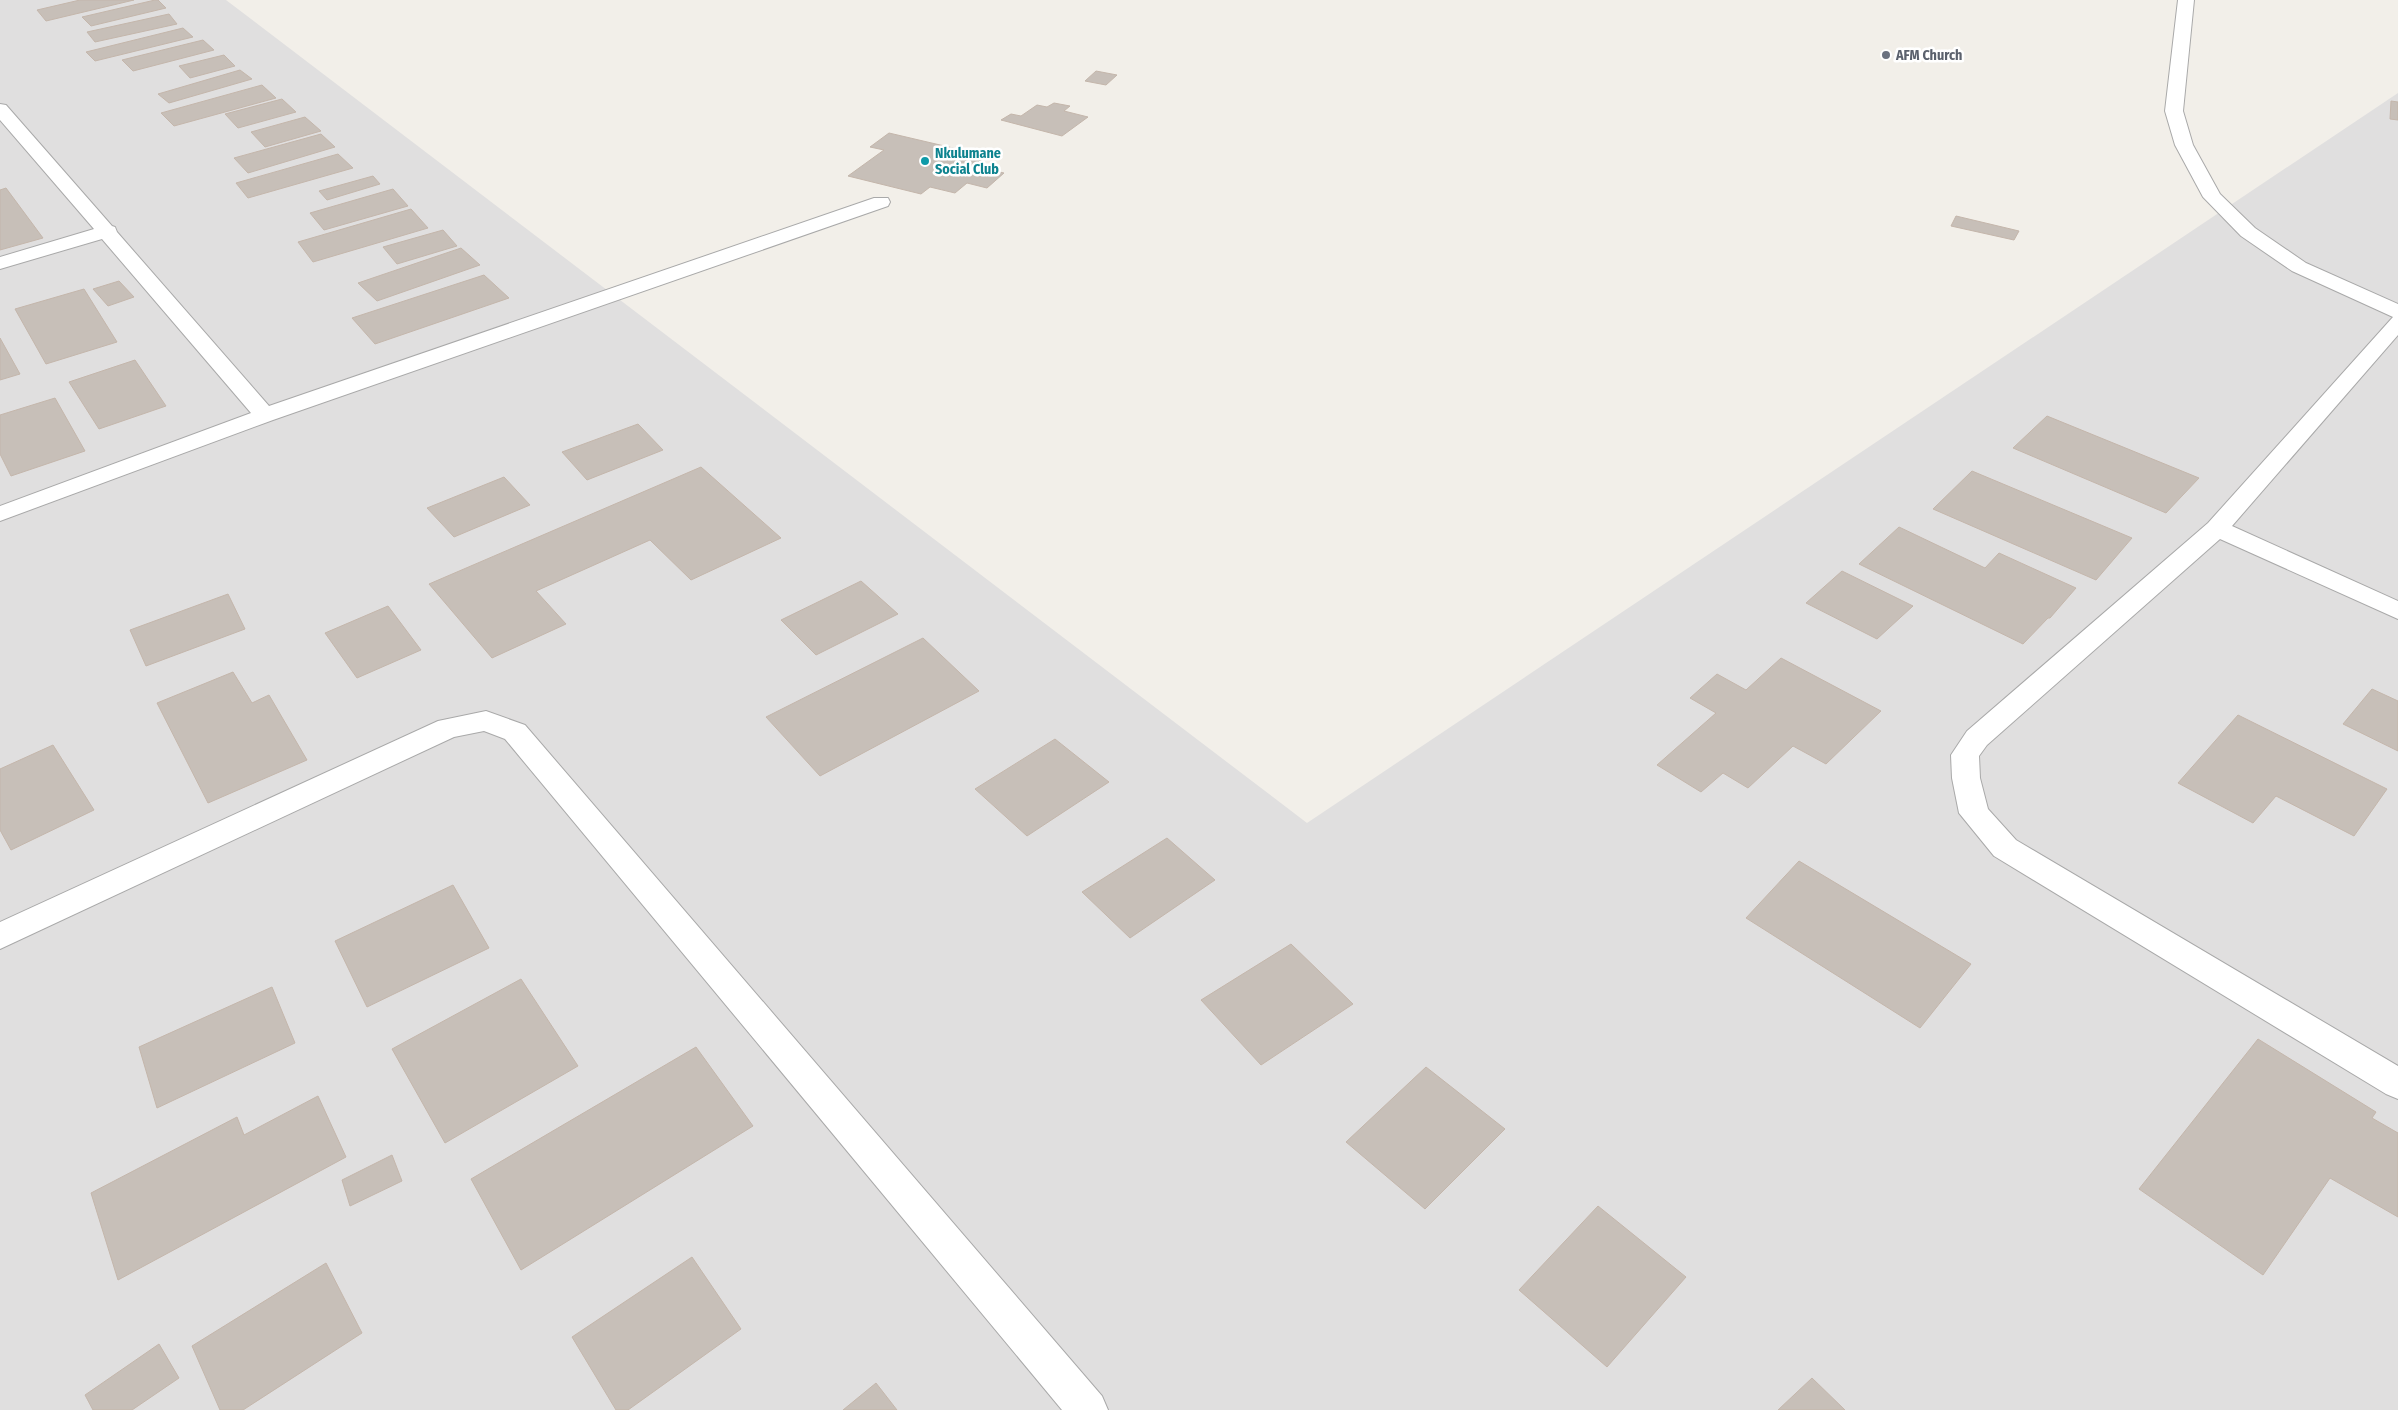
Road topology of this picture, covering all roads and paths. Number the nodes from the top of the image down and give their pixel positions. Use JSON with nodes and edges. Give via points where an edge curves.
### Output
{"nodes":[{"id":1,"x":2186,"y":0,"type":"edge"},
{"id":2,"x":0,"y":109,"type":"edge"},
{"id":3,"x":881,"y":202,"type":"dead end"},
{"id":4,"x":108,"y":231,"type":"junction"},
{"id":5,"x":0,"y":263,"type":"edge"},
{"id":6,"x":2398,"y":312,"type":"edge"},
{"id":7,"x":2398,"y":322,"type":"edge"},
{"id":8,"x":266,"y":415,"type":"junction"},
{"id":9,"x":0,"y":514,"type":"edge"},
{"id":10,"x":2216,"y":528,"type":"junction"},
{"id":11,"x":2398,"y":611,"type":"edge"},
{"id":12,"x":0,"y":936,"type":"edge"},
{"id":13,"x":2398,"y":1084,"type":"edge"},
{"id":14,"x":1088,"y":1410,"type":"edge"}],
"edges":[{"from":1,"to":6,"type":"street","via":[[2174,111],[2184,145],[2212,197],[2248,232],[2299,267]]},
{"from":2,"to":4,"type":"street"},
{"from":3,"to":8,"type":"street"},
{"from":4,"to":5,"type":"street"},
{"from":4,"to":8,"type":"street"},
{"from":7,"to":10,"type":"street"},
{"from":8,"to":9,"type":"street"},
{"from":10,"to":11,"type":"street"},
{"from":10,"to":13,"type":"street","via":[[1977,738],[1965,755],[1966,778],[1974,813],[2005,848]]},
{"from":12,"to":14,"type":"street","via":[[448,728],[486,721],[515,732]]}]}
